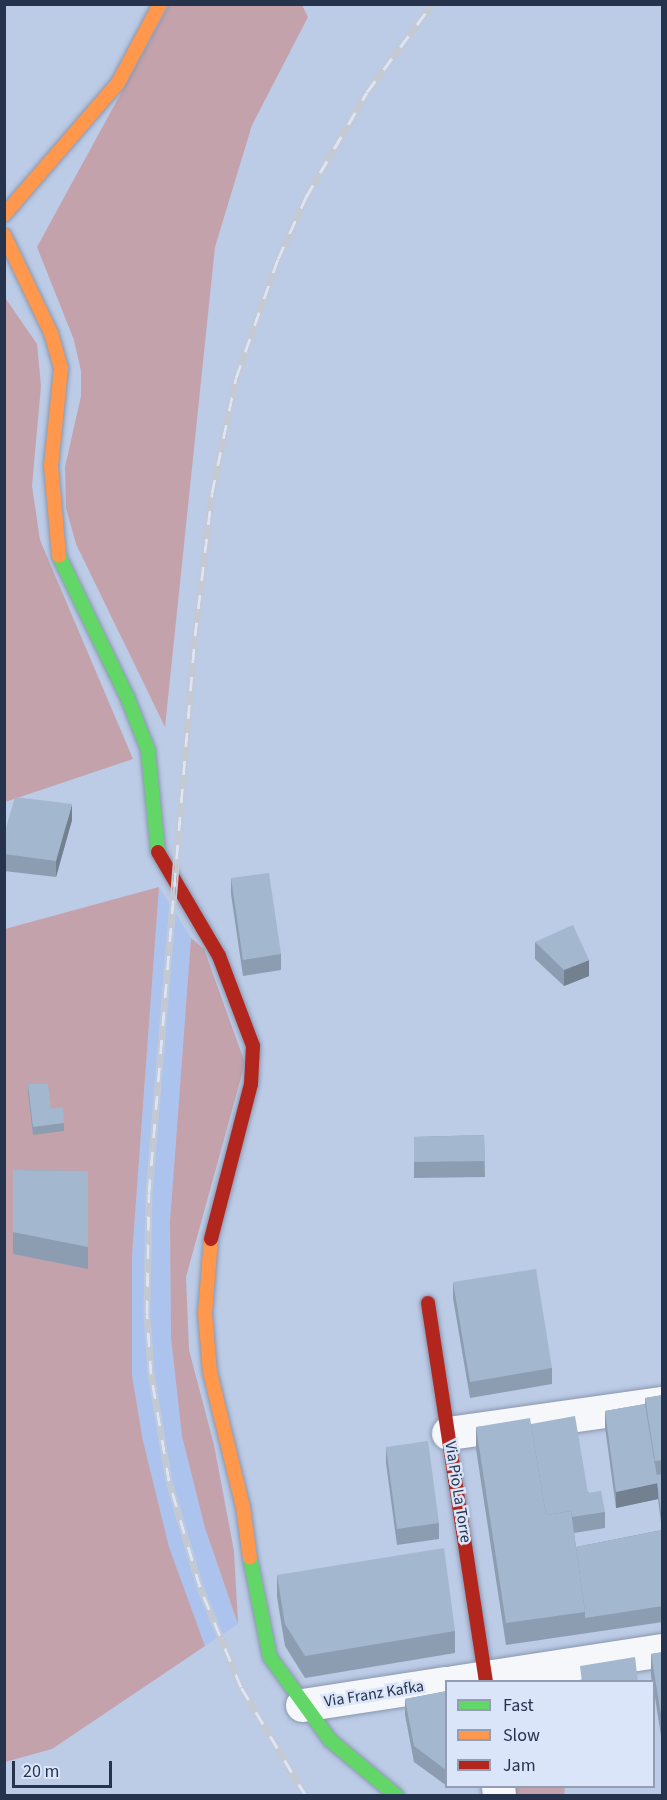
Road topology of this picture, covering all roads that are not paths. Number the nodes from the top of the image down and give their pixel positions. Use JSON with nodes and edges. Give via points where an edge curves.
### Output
{"nodes":[{"id":1,"x":160,"y":4,"type":"edge"},
{"id":2,"x":4,"y":215,"type":"edge"},
{"id":3,"x":4,"y":235,"type":"edge"},
{"id":4,"x":428,"y":1303,"type":"dead end"},
{"id":5,"x":663,"y":1403,"type":"edge"},
{"id":6,"x":448,"y":1433,"type":"junction"},
{"id":7,"x":663,"y":1650,"type":"edge"},
{"id":8,"x":486,"y":1679,"type":"edge"},
{"id":9,"x":445,"y":1683,"type":"edge"},
{"id":10,"x":302,"y":1705,"type":"junction"},
{"id":11,"x":397,"y":1796,"type":"edge"}],
"edges":[{"from":1,"to":2,"type":"street","via":[[118,83]]},
{"from":3,"to":10,"type":"street","via":[[51,333],[61,369],[51,466],[56,550],[128,699],[148,750],[158,853],[203,926],[249,1028],[252,1084],[208,1250],[205,1313],[210,1372],[243,1507],[258,1612],[270,1657]]},
{"from":4,"to":6,"type":"street","name":"Via Pio La Torre"},
{"from":5,"to":6,"type":"street"},
{"from":6,"to":8,"type":"street","name":"Via Pio La Torre"},
{"from":7,"to":8,"type":"street"},
{"from":9,"to":10,"type":"street","name":"Via Franz Kafka"},
{"from":10,"to":11,"type":"street","via":[[330,1740]]}]}
